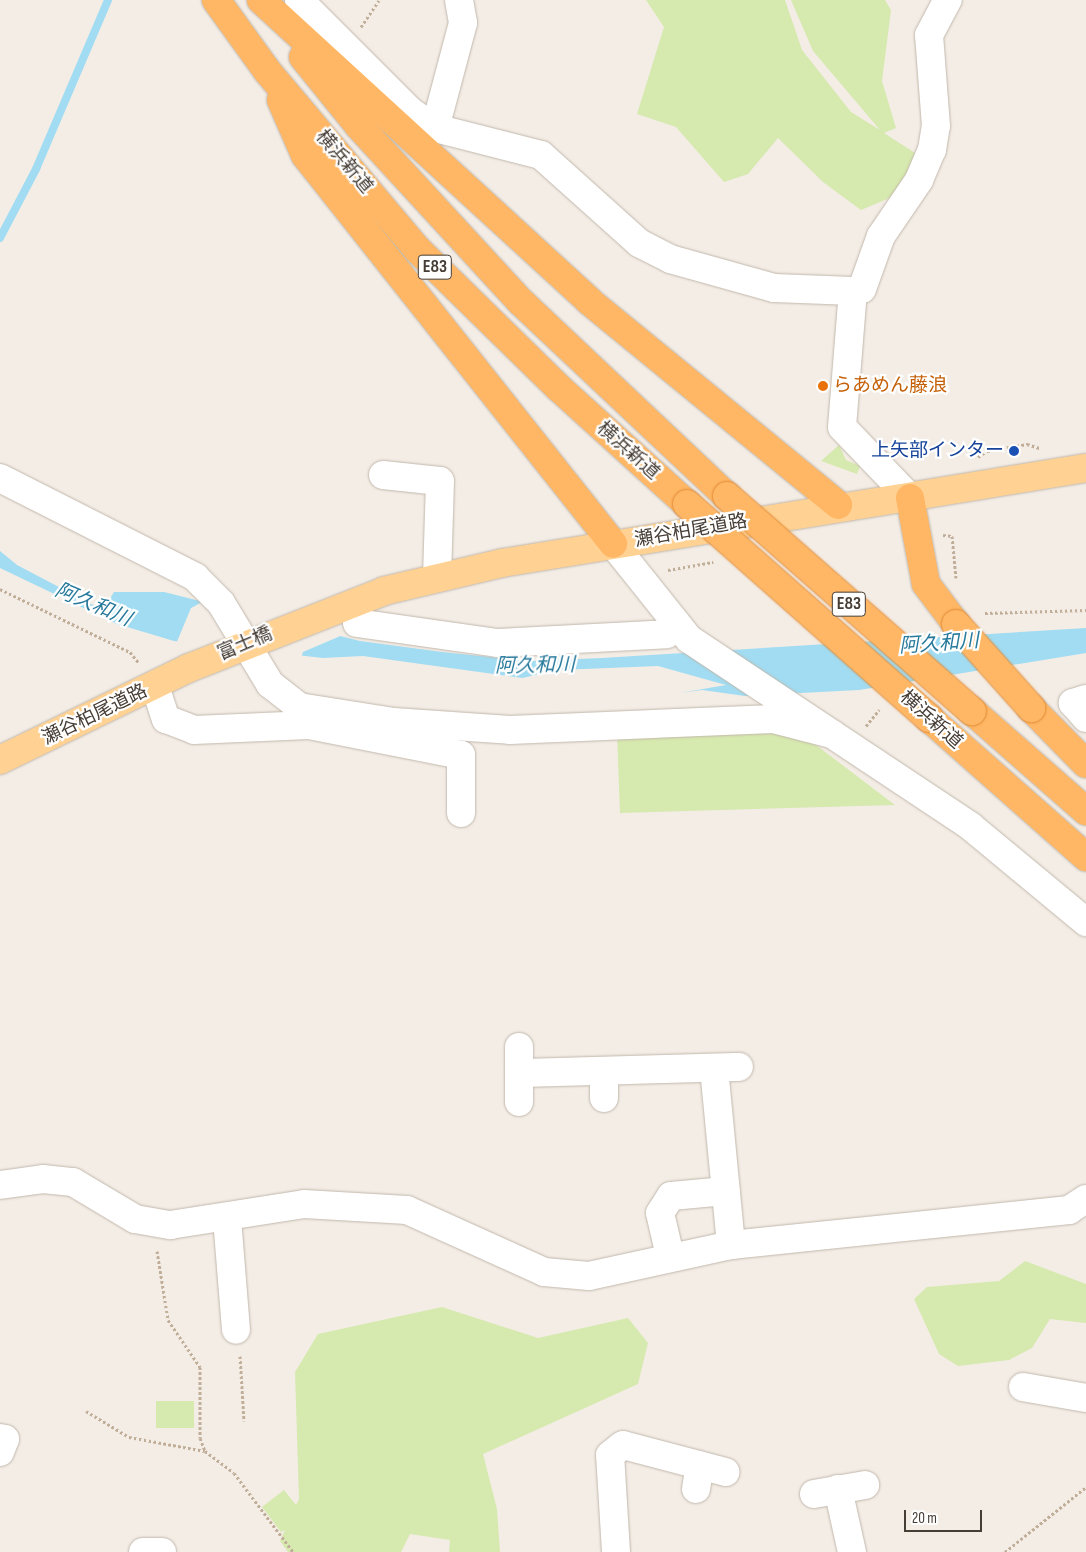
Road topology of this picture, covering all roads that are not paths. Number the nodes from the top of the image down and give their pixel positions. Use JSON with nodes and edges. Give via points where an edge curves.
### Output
{"nodes":[{"id":1,"x":216,"y":0,"type":"edge"},
{"id":2,"x":257,"y":0,"type":"edge"},
{"id":3,"x":261,"y":0,"type":"edge"},
{"id":4,"x":299,"y":0,"type":"edge"},
{"id":5,"x":459,"y":0,"type":"edge"},
{"id":6,"x":948,"y":0,"type":"edge"},
{"id":7,"x":268,"y":72,"type":"junction"},
{"id":8,"x":435,"y":128,"type":"junction"},
{"id":9,"x":853,"y":291,"type":"junction"},
{"id":10,"x":1086,"y":468,"type":"edge"},
{"id":11,"x":383,"y":475,"type":"dead end"},
{"id":12,"x":0,"y":478,"type":"edge"},
{"id":13,"x":910,"y":498,"type":"junction"},
{"id":14,"x":838,"y":505,"type":"junction"},
{"id":15,"x":613,"y":544,"type":"junction"},
{"id":16,"x":437,"y":578,"type":"junction"},
{"id":17,"x":301,"y":621,"type":"joint"},
{"id":18,"x":358,"y":623,"type":"dead end"},
{"id":19,"x":678,"y":636,"type":"junction"},
{"id":20,"x":243,"y":645,"type":"junction"},
{"id":21,"x":189,"y":668,"type":"joint"},
{"id":22,"x":155,"y":686,"type":"junction"},
{"id":23,"x":1086,"y":699,"type":"edge"},
{"id":24,"x":1086,"y":718,"type":"edge"},
{"id":25,"x":832,"y":734,"type":"junction"},
{"id":26,"x":0,"y":760,"type":"edge"},
{"id":27,"x":1086,"y":764,"type":"edge"},
{"id":28,"x":1086,"y":811,"type":"edge"},
{"id":29,"x":461,"y":813,"type":"dead end"},
{"id":30,"x":1086,"y":858,"type":"edge"},
{"id":31,"x":1086,"y":922,"type":"edge"},
{"id":32,"x":604,"y":1071,"type":"junction"},
{"id":33,"x":604,"y":1098,"type":"dead end"},
{"id":34,"x":519,"y":1102,"type":"dead end"},
{"id":35,"x":0,"y":1185,"type":"edge"},
{"id":36,"x":726,"y":1191,"type":"junction"},
{"id":37,"x":1086,"y":1199,"type":"edge"},
{"id":38,"x":227,"y":1218,"type":"junction"},
{"id":39,"x":731,"y":1245,"type":"junction"},
{"id":40,"x":670,"y":1256,"type":"junction"},
{"id":41,"x":236,"y":1330,"type":"dead end"},
{"id":42,"x":1023,"y":1387,"type":"dead end"},
{"id":43,"x":1086,"y":1398,"type":"edge"},
{"id":44,"x":0,"y":1438,"type":"edge"},
{"id":45,"x":0,"y":1452,"type":"edge"},
{"id":46,"x":707,"y":1476,"type":"dead end"},
{"id":47,"x":839,"y":1489,"type":"dead end"},
{"id":48,"x":143,"y":1552,"type":"edge"},
{"id":49,"x":162,"y":1552,"type":"edge"},
{"id":50,"x":616,"y":1552,"type":"edge"},
{"id":51,"x":852,"y":1552,"type":"edge"}],
"edges":[{"from":1,"to":7,"type":"highway","name":"横浜新道","number":"E83"},
{"from":2,"to":28,"type":"highway","name":"横浜新道","number":"E83","bridge":true,"via":[[359,126],[521,302],[727,496]]},
{"from":3,"to":14,"type":"highway","via":[[589,301]]},
{"from":4,"to":8,"type":"street","via":[[410,111]]},
{"from":5,"to":8,"type":"street","via":[[463,23]]},
{"from":6,"to":9,"type":"street","via":[[929,35],[936,126],[932,150],[919,180],[882,236],[862,289]]},
{"from":7,"to":15,"type":"highway","via":[[304,155]]},
{"from":7,"to":30,"type":"highway","name":"横浜新道","number":"E83","bridge":true,"via":[[417,249],[559,388]]},
{"from":8,"to":9,"type":"street","via":[[540,155],[639,243],[670,259],[774,288]]},
{"from":9,"to":13,"type":"street","via":[[842,427]]},
{"from":10,"to":13,"type":"main road","name":"瀬谷柏尾道路"},
{"from":11,"to":16,"type":"street","via":[[440,481]]},
{"from":12,"to":20,"type":"street","via":[[195,577],[221,603]]},
{"from":13,"to":14,"type":"main road","name":"瀬谷柏尾道路"},
{"from":13,"to":27,"type":"highway","bridge":true,"via":[[926,584],[956,624],[1030,708]]},
{"from":14,"to":15,"type":"main road","name":"瀬谷柏尾道路"},
{"from":15,"to":16,"type":"main road","name":"瀬谷柏尾道路"},
{"from":15,"to":19,"type":"street"},
{"from":16,"to":17,"type":"main road","name":"瀬谷柏尾道路","via":[[384,591]]},
{"from":17,"to":20,"type":"main road","name":"富士橋"},
{"from":18,"to":19,"type":"street","via":[[498,643]]},
{"from":19,"to":25,"type":"street"},
{"from":20,"to":21,"type":"main road","name":"富士橋"},
{"from":20,"to":25,"type":"street","via":[[270,684],[299,707],[394,722],[510,730],[773,719]]},
{"from":21,"to":22,"type":"main road","name":"瀬谷柏尾道路"},
{"from":22,"to":26,"type":"main road","name":"瀬谷柏尾道路"},
{"from":22,"to":29,"type":"street","via":[[166,719],[194,730],[309,725],[461,755]]},
{"from":23,"to":24,"type":"street","via":[[1073,703]]},
{"from":25,"to":31,"type":"street","via":[[970,826]]},
{"from":32,"to":33,"type":"street"},
{"from":32,"to":34,"type":"street","via":[[519,1060]]},
{"from":32,"to":36,"type":"street","via":[[726,1068]]},
{"from":35,"to":38,"type":"street","via":[[43,1179],[73,1182],[134,1219],[154,1223]]},
{"from":36,"to":39,"type":"street"},
{"from":36,"to":40,"type":"street","via":[[671,1196],[660,1213]]},
{"from":37,"to":39,"type":"street","via":[[1069,1210]]},
{"from":38,"to":40,"type":"street","via":[[304,1204],[407,1210],[544,1272],[580,1276]]},
{"from":38,"to":41,"type":"street"},
{"from":39,"to":40,"type":"street"},
{"from":42,"to":43,"type":"street"},
{"from":44,"to":45,"type":"street","via":[[5,1439]]},
{"from":46,"to":50,"type":"street","via":[[623,1445],[610,1455]]},
{"from":47,"to":51,"type":"street"},
{"from":48,"to":49,"type":"street"}]}
